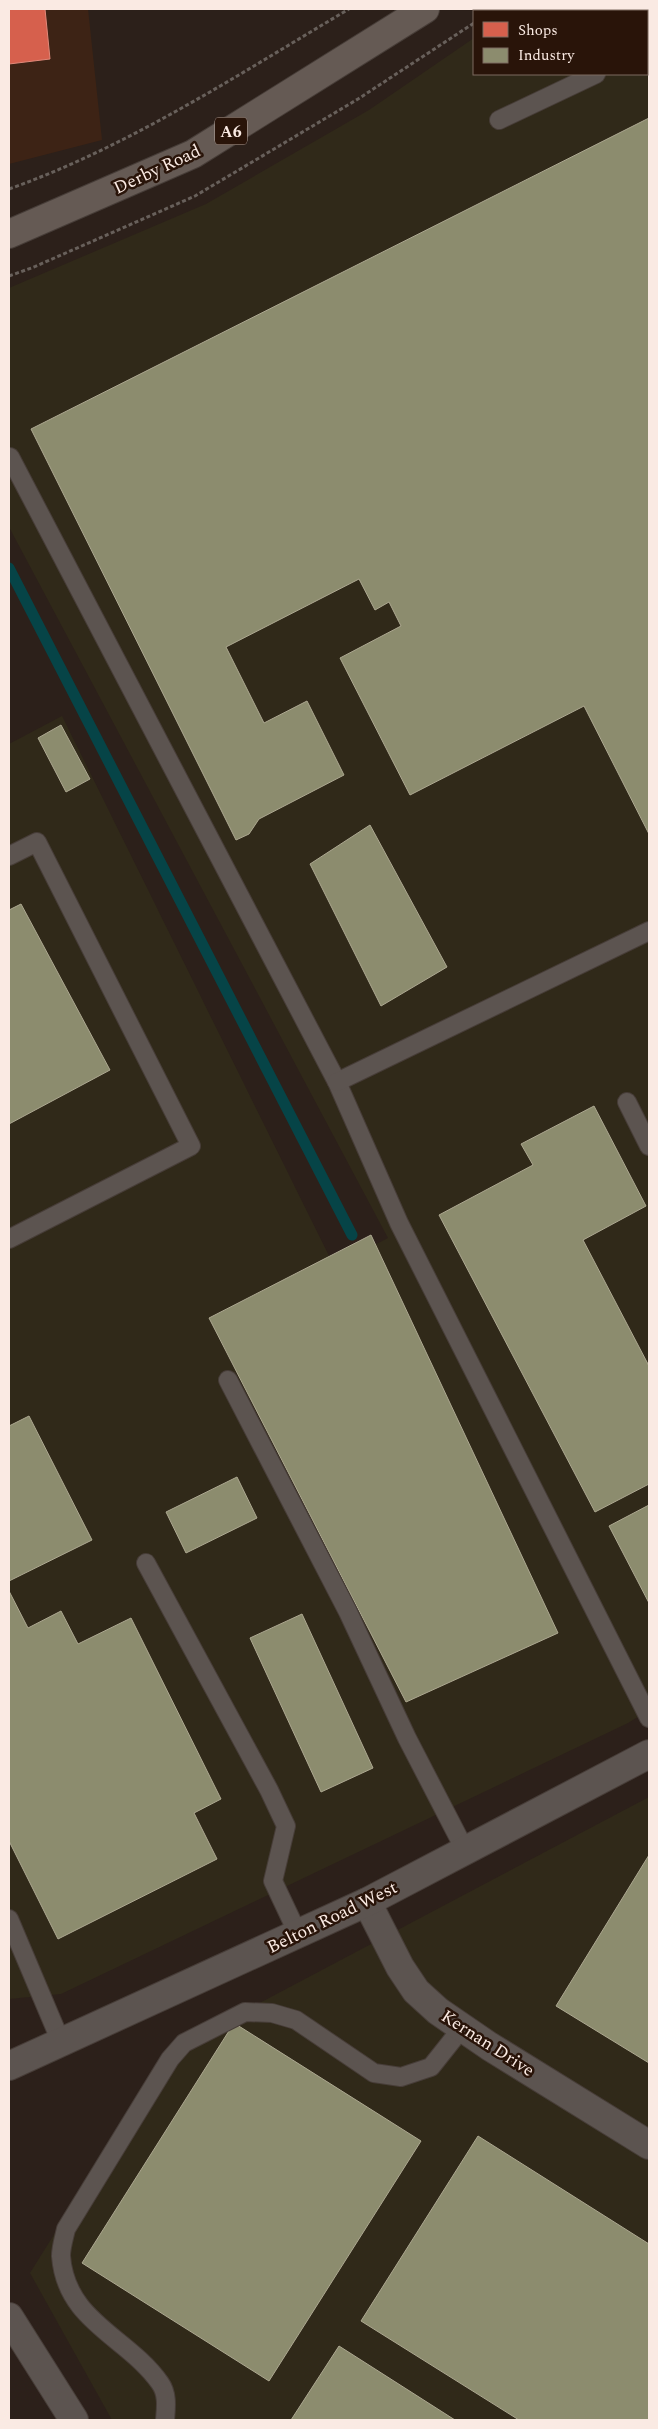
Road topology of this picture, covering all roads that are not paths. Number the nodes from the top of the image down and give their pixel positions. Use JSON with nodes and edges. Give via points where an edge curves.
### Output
{"nodes":[{"id":1,"x":425,"y":9,"type":"edge"},
{"id":2,"x":594,"y":75,"type":"edge"},
{"id":3,"x":499,"y":120,"type":"dead end"},
{"id":4,"x":14,"y":229,"type":"edge"},
{"id":5,"x":10,"y":457,"type":"dead end"},
{"id":6,"x":9,"y":856,"type":"edge"},
{"id":7,"x":649,"y":930,"type":"edge"},
{"id":8,"x":337,"y":1082,"type":"junction"},
{"id":9,"x":627,"y":1102,"type":"dead end"},
{"id":10,"x":649,"y":1146,"type":"edge"},
{"id":11,"x":9,"y":1239,"type":"edge"},
{"id":12,"x":228,"y":1380,"type":"dead end"},
{"id":13,"x":146,"y":1563,"type":"dead end"},
{"id":14,"x":649,"y":1718,"type":"edge"},
{"id":15,"x":649,"y":1754,"type":"edge"},
{"id":16,"x":465,"y":1850,"type":"junction"},
{"id":17,"x":367,"y":1902,"type":"junction"},
{"id":18,"x":9,"y":1919,"type":"edge"},
{"id":19,"x":298,"y":1934,"type":"junction"},
{"id":20,"x":462,"y":2028,"type":"junction"},
{"id":21,"x":61,"y":2042,"type":"junction"},
{"id":22,"x":9,"y":2066,"type":"edge"},
{"id":23,"x":649,"y":2145,"type":"edge"},
{"id":24,"x":9,"y":2317,"type":"edge"},
{"id":25,"x":74,"y":2420,"type":"edge"},
{"id":26,"x":165,"y":2420,"type":"edge"}],
"edges":[{"from":1,"to":4,"type":"highway","name":"Derby Road","number":"A6","via":[[193,154]]},
{"from":2,"to":3,"type":"lane"},
{"from":5,"to":8,"type":"lane"},
{"from":6,"to":11,"type":"lane","via":[[37,842],[191,1146]]},
{"from":7,"to":8,"type":"lane"},
{"from":8,"to":14,"type":"lane","via":[[399,1223]]},
{"from":9,"to":10,"type":"lane"},
{"from":12,"to":16,"type":"lane","via":[[348,1612],[407,1738]]},
{"from":13,"to":19,"type":"lane","via":[[286,1826],[273,1882]]},
{"from":15,"to":16,"type":"street","name":"Belton Road West"},
{"from":16,"to":17,"type":"street","name":"Belton Road West"},
{"from":17,"to":19,"type":"street","name":"Belton Road West"},
{"from":17,"to":20,"type":"street","name":"Kernan Drive","via":[[400,1968],[416,1991]]},
{"from":18,"to":21,"type":"lane"},
{"from":19,"to":21,"type":"street","name":"Belton Road West"},
{"from":20,"to":23,"type":"street","name":"Kernan Drive"},
{"from":20,"to":26,"type":"lane","via":[[431,2067],[401,2077],[374,2073],[296,2020],[272,2013],[245,2012],[184,2044],[170,2059],[66,2229],[61,2254],[66,2283],[84,2313],[161,2384],[167,2403]]},
{"from":21,"to":22,"type":"street","name":"Belton Road West"},
{"from":24,"to":25,"type":"street"}]}
